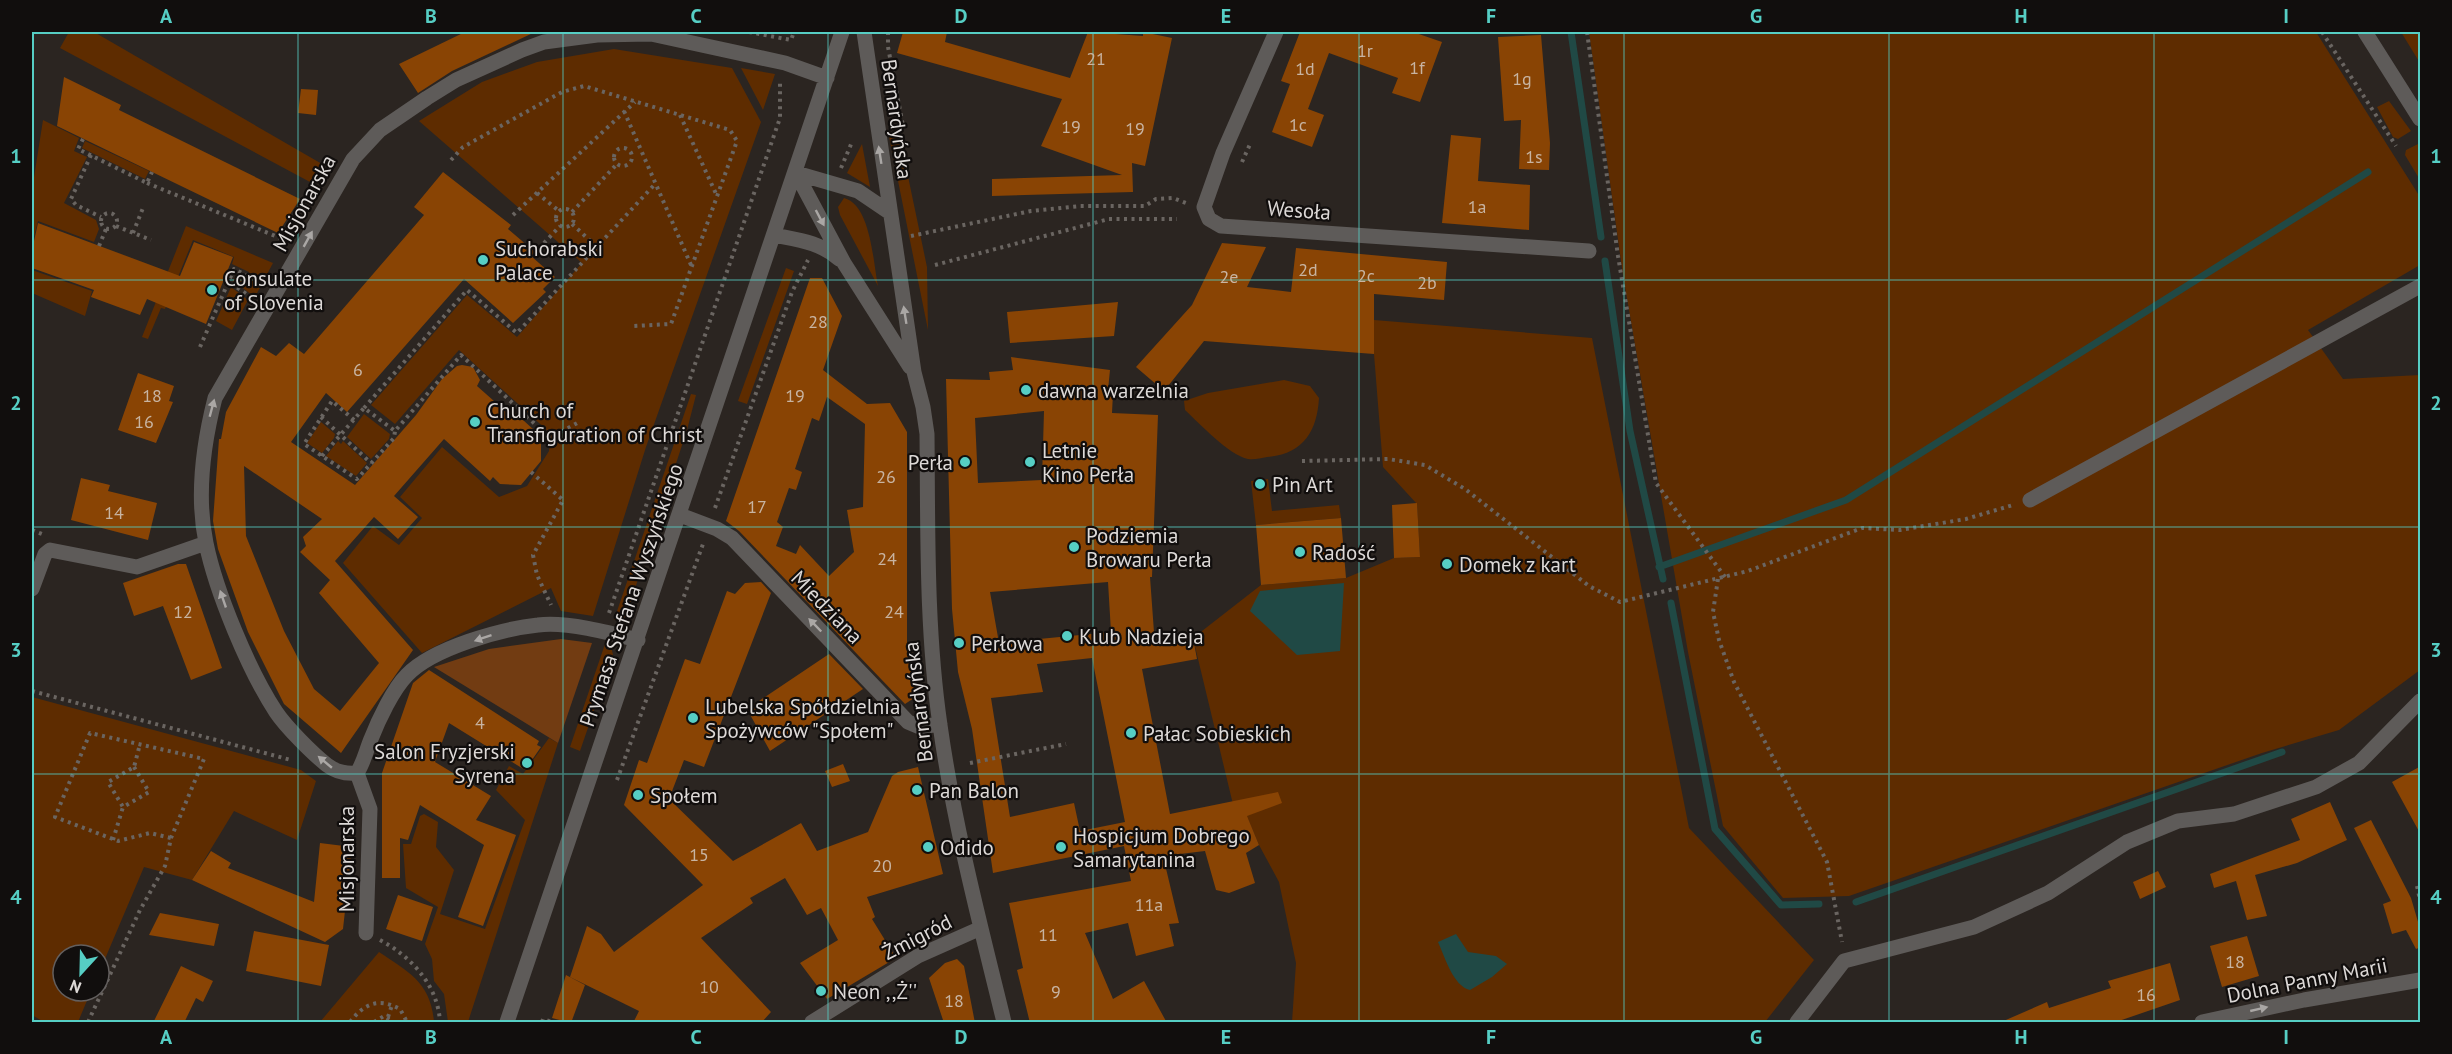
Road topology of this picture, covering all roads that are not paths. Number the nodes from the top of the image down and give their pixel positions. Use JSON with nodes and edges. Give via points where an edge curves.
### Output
{"nodes":[{"id":1,"x":842,"y":32,"type":"edge"},
{"id":2,"x":864,"y":32,"type":"edge"},
{"id":3,"x":1276,"y":32,"type":"edge"},
{"id":4,"x":2365,"y":32,"type":"edge"},
{"id":5,"x":651,"y":33,"type":"edge"},
{"id":6,"x":827,"y":78,"type":"junction"},
{"id":7,"x":2421,"y":119,"type":"edge"},
{"id":8,"x":796,"y":173,"type":"junction"},
{"id":9,"x":890,"y":212,"type":"junction"},
{"id":10,"x":774,"y":236,"type":"junction"},
{"id":11,"x":1589,"y":250,"type":"dead end"},
{"id":12,"x":844,"y":263,"type":"junction"},
{"id":13,"x":2421,"y":286,"type":"edge"},
{"id":14,"x":914,"y":372,"type":"junction"},
{"id":15,"x":2030,"y":500,"type":"road end"},
{"id":16,"x":680,"y":515,"type":"junction"},
{"id":17,"x":206,"y":543,"type":"junction"},
{"id":18,"x":32,"y":589,"type":"edge"},
{"id":19,"x":638,"y":640,"type":"junction"},
{"id":20,"x":2421,"y":701,"type":"edge"},
{"id":21,"x":940,"y":724,"type":"junction"},
{"id":22,"x":357,"y":773,"type":"junction"},
{"id":23,"x":981,"y":928,"type":"junction"},
{"id":24,"x":366,"y":933,"type":"road end"},
{"id":25,"x":2421,"y":980,"type":"edge"},
{"id":26,"x":507,"y":1023,"type":"edge"},
{"id":27,"x":812,"y":1023,"type":"edge"},
{"id":28,"x":1004,"y":1023,"type":"edge"},
{"id":29,"x":1797,"y":1023,"type":"edge"},
{"id":30,"x":2202,"y":1023,"type":"edge"}],
"edges":[{"from":1,"to":6,"type":"street","name":"Prymasa Stefana Wyszyńskiego"},
{"from":9,"to":2,"type":"street","name":"Bernardyńska","one_way":true},
{"from":3,"to":11,"type":"street","name":"Wesoła","via":[[1223,153],[1204,207],[1209,219],[1221,226]]},
{"from":4,"to":7,"type":"street"},
{"from":5,"to":6,"type":"street","name":"Misjonarska","via":[[785,63]]},
{"from":17,"to":5,"type":"street","name":"Misjonarska","one_way":true,"via":[[201,469],[215,398],[353,159],[365,145],[427,98],[522,50],[544,42],[597,35]]},
{"from":6,"to":8,"type":"street","name":"Prymasa Stefana Wyszyńskiego"},
{"from":8,"to":9,"type":"street","name":"Bernardyńska","via":[[858,191]]},
{"from":8,"to":10,"type":"street","name":"Prymasa Stefana Wyszyńskiego"},
{"from":8,"to":12,"type":"street","name":"Bernardyńska","one_way":true},
{"from":14,"to":9,"type":"street","name":"Bernardyńska","one_way":true},
{"from":10,"to":12,"type":"street","name":"Bernardyńska","via":[[813,243]]},
{"from":10,"to":16,"type":"street","name":"Prymasa Stefana Wyszyńskiego"},
{"from":12,"to":14,"type":"street","name":"Bernardyńska"},
{"from":13,"to":15,"type":"street"},
{"from":14,"to":21,"type":"street","name":"Bernardyńska","via":[[927,434],[929,621]]},
{"from":16,"to":19,"type":"street","name":"Prymasa Stefana Wyszyńskiego"},
{"from":21,"to":16,"type":"street","name":"Miedziana","one_way":true,"via":[[920,727],[908,722],[732,538]]},
{"from":17,"to":18,"type":"street","via":[[137,567],[50,550]]},
{"from":22,"to":17,"type":"street","name":"Misjonarska","one_way":true,"via":[[345,774],[327,766],[277,713],[224,604]]},
{"from":19,"to":22,"type":"street","one_way":true,"via":[[603,631],[540,624],[442,653],[406,676],[383,714]]},
{"from":19,"to":26,"type":"street","name":"Prymasa Stefana Wyszyńskiego"},
{"from":20,"to":29,"type":"street","via":[[2359,763],[2316,787],[2234,814],[2178,821],[2127,843],[2048,893],[1974,927],[1845,961]]},
{"from":21,"to":23,"type":"street","name":"Bernardyńska"},
{"from":22,"to":24,"type":"street","name":"Misjonarska","via":[[370,809]]},
{"from":23,"to":27,"type":"street","name":"Żmigród","via":[[918,956]]},
{"from":23,"to":28,"type":"street","name":"Bernardyńska"},
{"from":30,"to":25,"type":"street","name":"Dolna Panny Marii","one_way":true}]}
